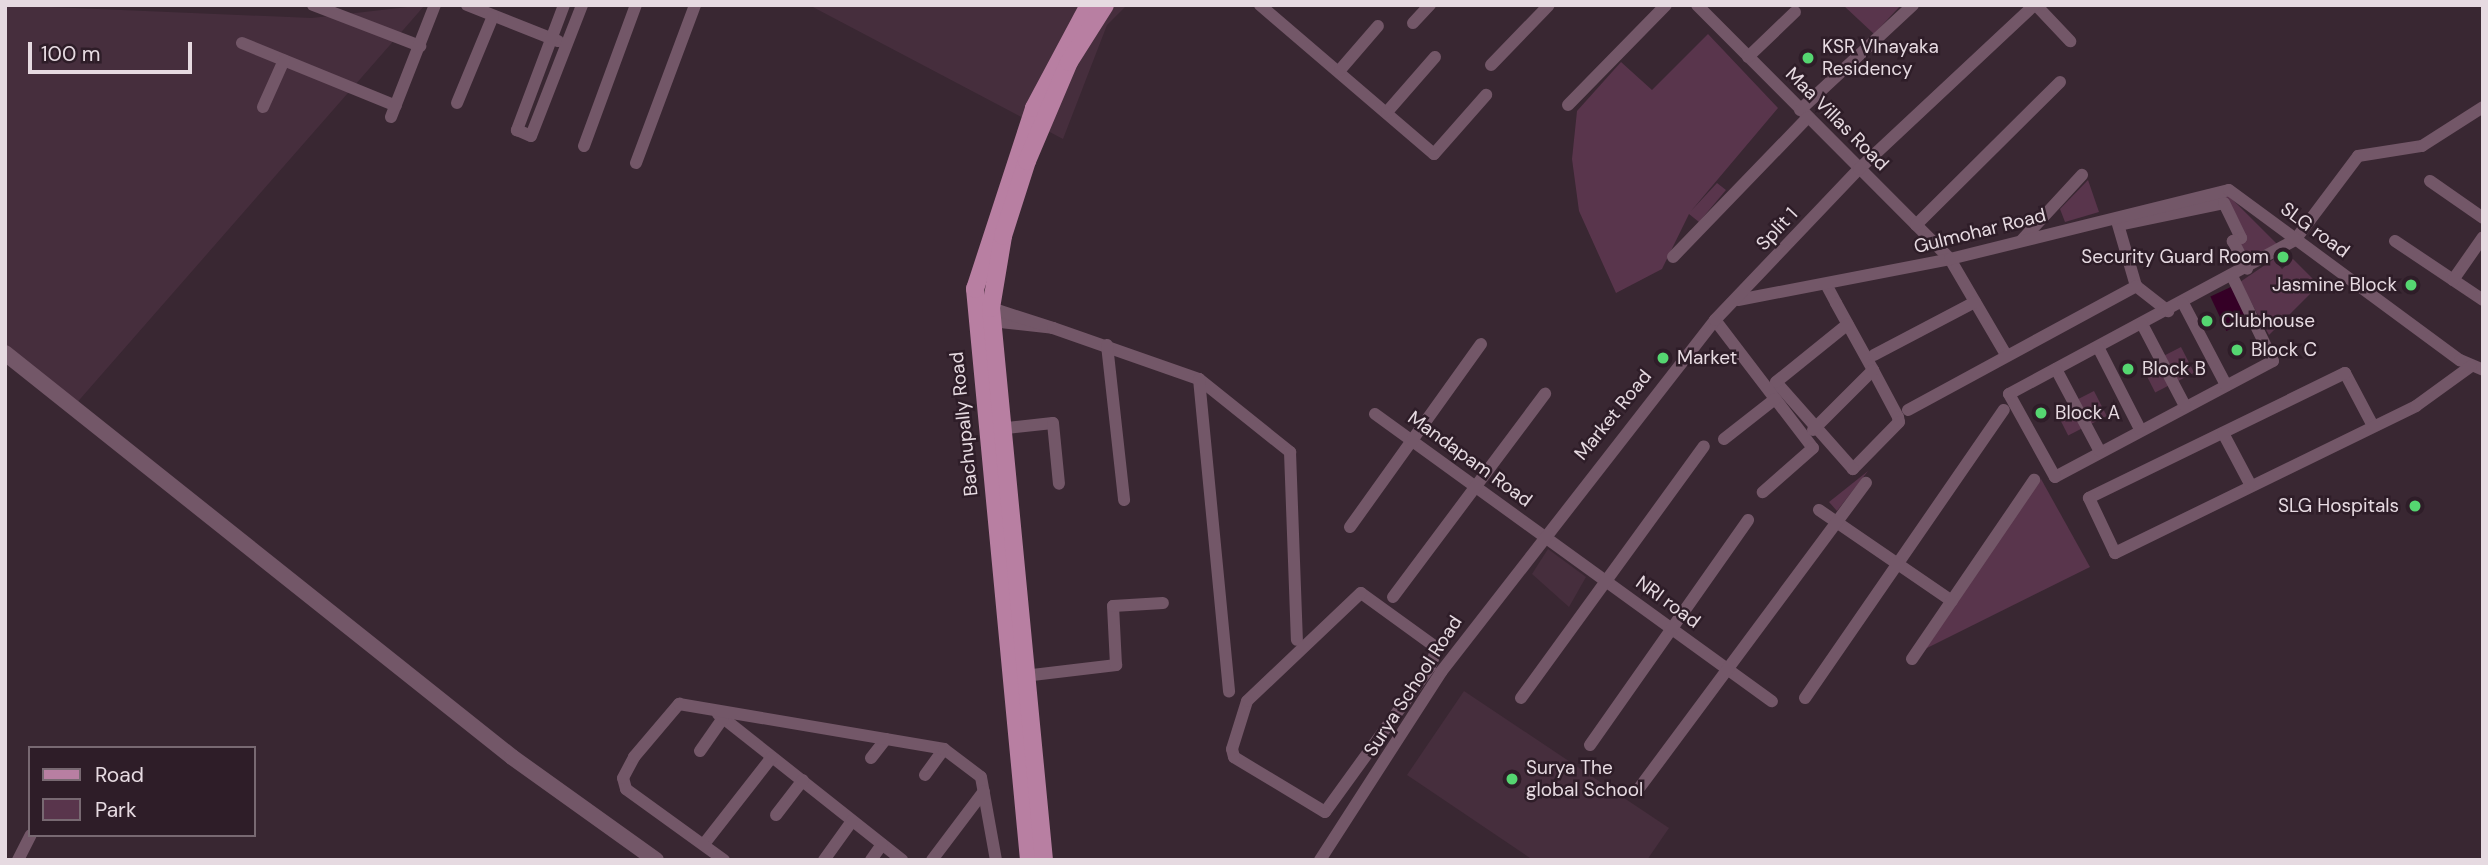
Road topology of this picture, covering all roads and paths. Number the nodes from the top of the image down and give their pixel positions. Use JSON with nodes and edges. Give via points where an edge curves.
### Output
{"nodes":[{"id":1,"x":313,"y":5,"type":"edge"},
{"id":2,"x":435,"y":5,"type":"edge"},
{"id":3,"x":467,"y":5,"type":"edge"},
{"id":4,"x":564,"y":5,"type":"edge"},
{"id":5,"x":582,"y":5,"type":"edge"},
{"id":6,"x":636,"y":5,"type":"edge"},
{"id":7,"x":695,"y":5,"type":"edge"},
{"id":8,"x":1089,"y":5,"type":"edge"},
{"id":9,"x":1105,"y":5,"type":"edge"},
{"id":10,"x":1260,"y":5,"type":"edge"},
{"id":11,"x":1430,"y":5,"type":"edge"},
{"id":12,"x":1549,"y":5,"type":"edge"},
{"id":13,"x":1666,"y":5,"type":"edge"},
{"id":14,"x":1697,"y":5,"type":"edge"},
{"id":15,"x":1913,"y":5,"type":"edge"},
{"id":16,"x":2035,"y":5,"type":"edge"},
{"id":17,"x":1795,"y":12,"type":"dead end"},
{"id":18,"x":493,"y":16,"type":"junction"},
{"id":19,"x":1413,"y":23,"type":"dead end"},
{"id":20,"x":1378,"y":26,"type":"dead end"},
{"id":21,"x":552,"y":38,"type":"junction"},
{"id":22,"x":2070,"y":41,"type":"dead end"},
{"id":23,"x":242,"y":43,"type":"dead end"},
{"id":24,"x":566,"y":44,"type":"junction"},
{"id":25,"x":420,"y":46,"type":"junction"},
{"id":26,"x":1435,"y":57,"type":"dead end"},
{"id":27,"x":1748,"y":57,"type":"junction"},
{"id":28,"x":284,"y":61,"type":"junction"},
{"id":29,"x":1491,"y":65,"type":"dead end"},
{"id":30,"x":1340,"y":70,"type":"junction"},
{"id":31,"x":2060,"y":82,"type":"dead end"},
{"id":32,"x":1486,"y":95,"type":"dead end"},
{"id":33,"x":457,"y":103,"type":"dead end"},
{"id":34,"x":1569,"y":105,"type":"dead end"},
{"id":35,"x":263,"y":107,"type":"dead end"},
{"id":36,"x":2483,"y":107,"type":"edge"},
{"id":37,"x":1387,"y":112,"type":"junction"},
{"id":38,"x":1804,"y":113,"type":"junction"},
{"id":39,"x":584,"y":146,"type":"dead end"},
{"id":40,"x":636,"y":163,"type":"dead end"},
{"id":41,"x":1863,"y":165,"type":"junction"},
{"id":42,"x":2082,"y":175,"type":"dead end"},
{"id":43,"x":2430,"y":181,"type":"dead end"},
{"id":44,"x":2229,"y":190,"type":"joint"},
{"id":45,"x":2483,"y":218,"type":"edge"},
{"id":46,"x":2117,"y":221,"type":"junction"},
{"id":47,"x":1916,"y":225,"type":"junction"},
{"id":48,"x":2483,"y":237,"type":"edge"},
{"id":49,"x":2295,"y":240,"type":"junction"},
{"id":50,"x":2395,"y":241,"type":"dead end"},
{"id":51,"x":2020,"y":243,"type":"junction"},
{"id":52,"x":1673,"y":257,"type":"dead end"},
{"id":53,"x":1950,"y":259,"type":"junction"},
{"id":54,"x":2247,"y":269,"type":"junction"},
{"id":55,"x":2233,"y":278,"type":"junction"},
{"id":56,"x":2453,"y":280,"type":"junction"},
{"id":57,"x":1827,"y":286,"type":"junction"},
{"id":58,"x":2136,"y":286,"type":"junction"},
{"id":59,"x":1738,"y":300,"type":"junction"},
{"id":60,"x":2483,"y":300,"type":"edge"},
{"id":61,"x":1975,"y":302,"type":"junction"},
{"id":62,"x":2183,"y":303,"type":"junction"},
{"id":63,"x":2168,"y":311,"type":"junction"},
{"id":64,"x":991,"y":314,"type":"junction"},
{"id":65,"x":1715,"y":320,"type":"junction"},
{"id":66,"x":1848,"y":324,"type":"junction"},
{"id":67,"x":2142,"y":324,"type":"junction"},
{"id":68,"x":1481,"y":344,"type":"dead end"},
{"id":69,"x":1107,"y":345,"type":"junction"},
{"id":70,"x":2098,"y":347,"type":"junction"},
{"id":71,"x":5,"y":353,"type":"edge"},
{"id":72,"x":1874,"y":355,"type":"dead end"},
{"id":73,"x":2006,"y":355,"type":"junction"},
{"id":74,"x":2477,"y":368,"type":"edge"},
{"id":75,"x":2056,"y":369,"type":"junction"},
{"id":76,"x":1873,"y":370,"type":"junction"},
{"id":77,"x":1199,"y":379,"type":"junction"},
{"id":78,"x":2226,"y":385,"type":"junction"},
{"id":79,"x":1545,"y":394,"type":"dead end"},
{"id":80,"x":1775,"y":398,"type":"junction"},
{"id":81,"x":2185,"y":406,"type":"junction"},
{"id":82,"x":1908,"y":410,"type":"dead end"},
{"id":83,"x":2004,"y":410,"type":"dead end"},
{"id":84,"x":1375,"y":414,"type":"dead end"},
{"id":85,"x":2373,"y":426,"type":"junction"},
{"id":86,"x":999,"y":429,"type":"junction"},
{"id":87,"x":2140,"y":429,"type":"junction"},
{"id":88,"x":1813,"y":430,"type":"junction"},
{"id":89,"x":2223,"y":433,"type":"junction"},
{"id":90,"x":1411,"y":439,"type":"junction"},
{"id":91,"x":1724,"y":439,"type":"dead end"},
{"id":92,"x":1704,"y":446,"type":"dead end"},
{"id":93,"x":2099,"y":450,"type":"junction"},
{"id":94,"x":2034,"y":481,"type":"dead end"},
{"id":95,"x":1866,"y":483,"type":"dead end"},
{"id":96,"x":1059,"y":484,"type":"dead end"},
{"id":97,"x":2250,"y":484,"type":"junction"},
{"id":98,"x":1476,"y":486,"type":"junction"},
{"id":99,"x":1763,"y":492,"type":"dead end"},
{"id":100,"x":1124,"y":500,"type":"dead end"},
{"id":101,"x":1819,"y":510,"type":"dead end"},
{"id":102,"x":1748,"y":520,"type":"dead end"},
{"id":103,"x":1838,"y":524,"type":"junction"},
{"id":104,"x":1350,"y":527,"type":"dead end"},
{"id":105,"x":1542,"y":535,"type":"junction"},
{"id":106,"x":1898,"y":564,"type":"junction"},
{"id":107,"x":1606,"y":581,"type":"junction"},
{"id":108,"x":1393,"y":597,"type":"dead end"},
{"id":109,"x":1952,"y":601,"type":"junction"},
{"id":110,"x":1163,"y":603,"type":"dead end"},
{"id":111,"x":1672,"y":628,"type":"junction"},
{"id":112,"x":1297,"y":640,"type":"dead end"},
{"id":113,"x":1912,"y":659,"type":"dead end"},
{"id":114,"x":1727,"y":668,"type":"junction"},
{"id":115,"x":1436,"y":669,"type":"junction"},
{"id":116,"x":1024,"y":676,"type":"junction"},
{"id":117,"x":1228,"y":692,"type":"dead end"},
{"id":118,"x":1521,"y":698,"type":"dead end"},
{"id":119,"x":1805,"y":698,"type":"dead end"},
{"id":120,"x":1772,"y":701,"type":"dead end"},
{"id":121,"x":719,"y":715,"type":"junction"},
{"id":122,"x":887,"y":739,"type":"junction"},
{"id":123,"x":1375,"y":744,"type":"junction"},
{"id":124,"x":1590,"y":745,"type":"dead end"},
{"id":125,"x":944,"y":749,"type":"junction"},
{"id":126,"x":700,"y":751,"type":"dead end"},
{"id":127,"x":1391,"y":755,"type":"junction"},
{"id":128,"x":772,"y":757,"type":"junction"},
{"id":129,"x":872,"y":758,"type":"dead end"},
{"id":130,"x":925,"y":775,"type":"dead end"},
{"id":131,"x":803,"y":780,"type":"junction"},
{"id":132,"x":1640,"y":787,"type":"dead end"},
{"id":133,"x":984,"y":791,"type":"junction"},
{"id":134,"x":1339,"y":799,"type":"junction"},
{"id":135,"x":1355,"y":809,"type":"junction"},
{"id":136,"x":776,"y":815,"type":"dead end"},
{"id":137,"x":852,"y":821,"type":"junction"},
{"id":138,"x":30,"y":837,"type":"edge"},
{"id":139,"x":1034,"y":840,"type":"junction"},
{"id":140,"x":704,"y":844,"type":"junction"},
{"id":141,"x":882,"y":844,"type":"junction"},
{"id":142,"x":18,"y":860,"type":"edge"},
{"id":143,"x":656,"y":860,"type":"edge"},
{"id":144,"x":724,"y":860,"type":"edge"},
{"id":145,"x":824,"y":860,"type":"edge"},
{"id":146,"x":871,"y":860,"type":"edge"},
{"id":147,"x":902,"y":860,"type":"edge"},
{"id":148,"x":932,"y":860,"type":"edge"},
{"id":149,"x":996,"y":860,"type":"edge"},
{"id":150,"x":1029,"y":860,"type":"edge"},
{"id":151,"x":1044,"y":860,"type":"edge"},
{"id":152,"x":1320,"y":860,"type":"edge"}],
"edges":[{"from":1,"to":25,"type":"street"},
{"from":2,"to":25,"type":"street"},
{"from":3,"to":18,"type":"street"},
{"from":4,"to":21,"type":"street"},
{"from":5,"to":24,"type":"street"},
{"from":6,"to":39,"type":"street"},
{"from":7,"to":40,"type":"street"},
{"from":8,"to":139,"type":"main road","name":"Bachupally Road","via":[[1034,108],[975,289]]},
{"from":9,"to":64,"type":"main road","name":"Bachupally Road","via":[[1069,62],[1027,161],[1003,236]]},
{"from":10,"to":30,"type":"street"},
{"from":11,"to":19,"type":"street"},
{"from":12,"to":29,"type":"street"},
{"from":13,"to":34,"type":"street"},
{"from":14,"to":27,"type":"street","name":"Maa Villas Road"},
{"from":15,"to":38,"type":"street"},
{"from":16,"to":22,"type":"street"},
{"from":16,"to":41,"type":"street","name":"Split 1"},
{"from":17,"to":27,"type":"street"},
{"from":18,"to":21,"type":"street"},
{"from":18,"to":33,"type":"street"},
{"from":20,"to":30,"type":"street"},
{"from":21,"to":24,"type":"street"},
{"from":21,"to":24,"type":"street","via":[[517,130],[531,136]]},
{"from":23,"to":28,"type":"street"},
{"from":25,"to":28,"type":"street","via":[[394,111]]},
{"from":26,"to":37,"type":"street"},
{"from":27,"to":38,"type":"street","name":"Maa Villas Road"},
{"from":28,"to":35,"type":"street"},
{"from":30,"to":37,"type":"street"},
{"from":31,"to":47,"type":"street"},
{"from":32,"to":37,"type":"street","via":[[1434,154]]},
{"from":36,"to":49,"type":"street","via":[[2422,146],[2358,156]]},
{"from":38,"to":41,"type":"street","name":"Maa Villas Road"},
{"from":38,"to":52,"type":"street"},
{"from":41,"to":47,"type":"street","name":"Maa Villas Road"},
{"from":41,"to":59,"type":"street","name":"Split 1"},
{"from":42,"to":51,"type":"street"},
{"from":43,"to":45,"type":"street"},
{"from":44,"to":46,"type":"street","name":"Gulmohar Road"},
{"from":44,"to":49,"type":"street","name":"SLG road"},
{"from":46,"to":51,"type":"street","name":"Gulmohar Road"},
{"from":46,"to":54,"type":"street","via":[[2224,203],[2241,238],[2234,243]]},
{"from":46,"to":58,"type":"street"},
{"from":47,"to":53,"type":"street","name":"Maa Villas Road"},
{"from":48,"to":56,"type":"street"},
{"from":49,"to":54,"type":"street"},
{"from":49,"to":74,"type":"street","name":"SLG road"},
{"from":50,"to":56,"type":"street"},
{"from":51,"to":53,"type":"street","name":"Gulmohar Road"},
{"from":53,"to":57,"type":"street","name":"Gulmohar Road"},
{"from":53,"to":61,"type":"street","name":"Maa Villas Road"},
{"from":54,"to":55,"type":"street"},
{"from":55,"to":62,"type":"street"},
{"from":55,"to":78,"type":"street","via":[[2273,360]]},
{"from":56,"to":60,"type":"street"},
{"from":57,"to":59,"type":"street","name":"Gulmohar Road"},
{"from":57,"to":66,"type":"street"},
{"from":58,"to":63,"type":"street"},
{"from":58,"to":73,"type":"street"},
{"from":59,"to":65,"type":"street","name":"Split 1"},
{"from":61,"to":72,"type":"street"},
{"from":61,"to":73,"type":"street","name":"Maa Villas Road"},
{"from":62,"to":63,"type":"street"},
{"from":62,"to":78,"type":"street"},
{"from":63,"to":67,"type":"street"},
{"from":64,"to":69,"type":"street"},
{"from":64,"to":86,"type":"main road","name":"Bachupally Road"},
{"from":65,"to":80,"type":"street"},
{"from":65,"to":105,"type":"street","name":"Market Road"},
{"from":66,"to":76,"type":"street"},
{"from":66,"to":88,"type":"street","via":[[1776,382]]},
{"from":67,"to":70,"type":"street"},
{"from":67,"to":81,"type":"street"},
{"from":68,"to":90,"type":"street"},
{"from":69,"to":77,"type":"street"},
{"from":69,"to":100,"type":"street"},
{"from":70,"to":75,"type":"street"},
{"from":70,"to":87,"type":"street"},
{"from":71,"to":143,"type":"street","via":[[512,757]]},
{"from":73,"to":82,"type":"street"},
{"from":74,"to":85,"type":"street"},
{"from":75,"to":93,"type":"street"},
{"from":75,"to":93,"type":"street","via":[[2009,394],[2055,477]]},
{"from":76,"to":88,"type":"street"},
{"from":76,"to":88,"type":"street","via":[[1898,416],[1888,435],[1853,470]]},
{"from":77,"to":112,"type":"street","via":[[1290,452]]},
{"from":77,"to":117,"type":"street"},
{"from":78,"to":81,"type":"street"},
{"from":79,"to":98,"type":"street"},
{"from":80,"to":91,"type":"street"},
{"from":80,"to":99,"type":"street","via":[[1813,448]]},
{"from":81,"to":87,"type":"street"},
{"from":83,"to":106,"type":"street"},
{"from":84,"to":90,"type":"street","name":"Mandapam Road"},
{"from":85,"to":89,"type":"street","via":[[2344,373]]},
{"from":85,"to":97,"type":"street"},
{"from":86,"to":96,"type":"street","via":[[1053,423]]},
{"from":86,"to":116,"type":"main road","name":"Bachupally Road"},
{"from":87,"to":93,"type":"street"},
{"from":89,"to":97,"type":"street"},
{"from":89,"to":97,"type":"street","via":[[2089,498],[2115,553]]},
{"from":90,"to":98,"type":"street","name":"Mandapam Road"},
{"from":90,"to":104,"type":"street"},
{"from":92,"to":107,"type":"street"},
{"from":94,"to":109,"type":"street"},
{"from":95,"to":103,"type":"street"},
{"from":98,"to":105,"type":"street","name":"Mandapam Road"},
{"from":98,"to":108,"type":"street"},
{"from":101,"to":103,"type":"street"},
{"from":102,"to":111,"type":"street"},
{"from":103,"to":106,"type":"street"},
{"from":103,"to":114,"type":"street"},
{"from":105,"to":107,"type":"street","name":"NRI road"},
{"from":105,"to":115,"type":"street","name":"Surya School Road"},
{"from":106,"to":109,"type":"street"},
{"from":106,"to":119,"type":"street"},
{"from":107,"to":111,"type":"street","name":"NRI road"},
{"from":107,"to":118,"type":"street"},
{"from":109,"to":113,"type":"street"},
{"from":110,"to":116,"type":"street","via":[[1113,606],[1116,664]]},
{"from":111,"to":114,"type":"street","name":"NRI road"},
{"from":111,"to":124,"type":"street"},
{"from":114,"to":120,"type":"street","name":"NRI road"},
{"from":114,"to":132,"type":"street"},
{"from":115,"to":123,"type":"street"},
{"from":115,"to":127,"type":"street","name":"Surya School Road"},
{"from":115,"to":134,"type":"street","via":[[1434,643],[1361,593],[1247,701],[1234,757],[1325,812]]},
{"from":116,"to":139,"type":"main road","name":"Bachupally Road"},
{"from":121,"to":122,"type":"street"},
{"from":121,"to":126,"type":"street"},
{"from":121,"to":128,"type":"street"},
{"from":121,"to":140,"type":"street","via":[[679,704],[624,778],[626,789]]},
{"from":122,"to":125,"type":"street"},
{"from":122,"to":129,"type":"street"},
{"from":123,"to":127,"type":"street"},
{"from":123,"to":134,"type":"street"},
{"from":125,"to":130,"type":"street"},
{"from":125,"to":133,"type":"street","via":[[981,777]]},
{"from":127,"to":135,"type":"street","name":"Surya School Road"},
{"from":128,"to":131,"type":"street"},
{"from":128,"to":140,"type":"street"},
{"from":131,"to":136,"type":"street"},
{"from":131,"to":137,"type":"street"},
{"from":133,"to":148,"type":"street"},
{"from":133,"to":149,"type":"street"},
{"from":134,"to":135,"type":"street"},
{"from":135,"to":152,"type":"street","name":"Surya School Road"},
{"from":137,"to":141,"type":"street"},
{"from":137,"to":145,"type":"street"},
{"from":138,"to":142,"type":"street"},
{"from":139,"to":150,"type":"main road","name":"Bachupally Road"},
{"from":139,"to":151,"type":"main road","name":"Bachupally Road"},
{"from":140,"to":144,"type":"street"},
{"from":141,"to":146,"type":"street"},
{"from":141,"to":147,"type":"street"}]}
